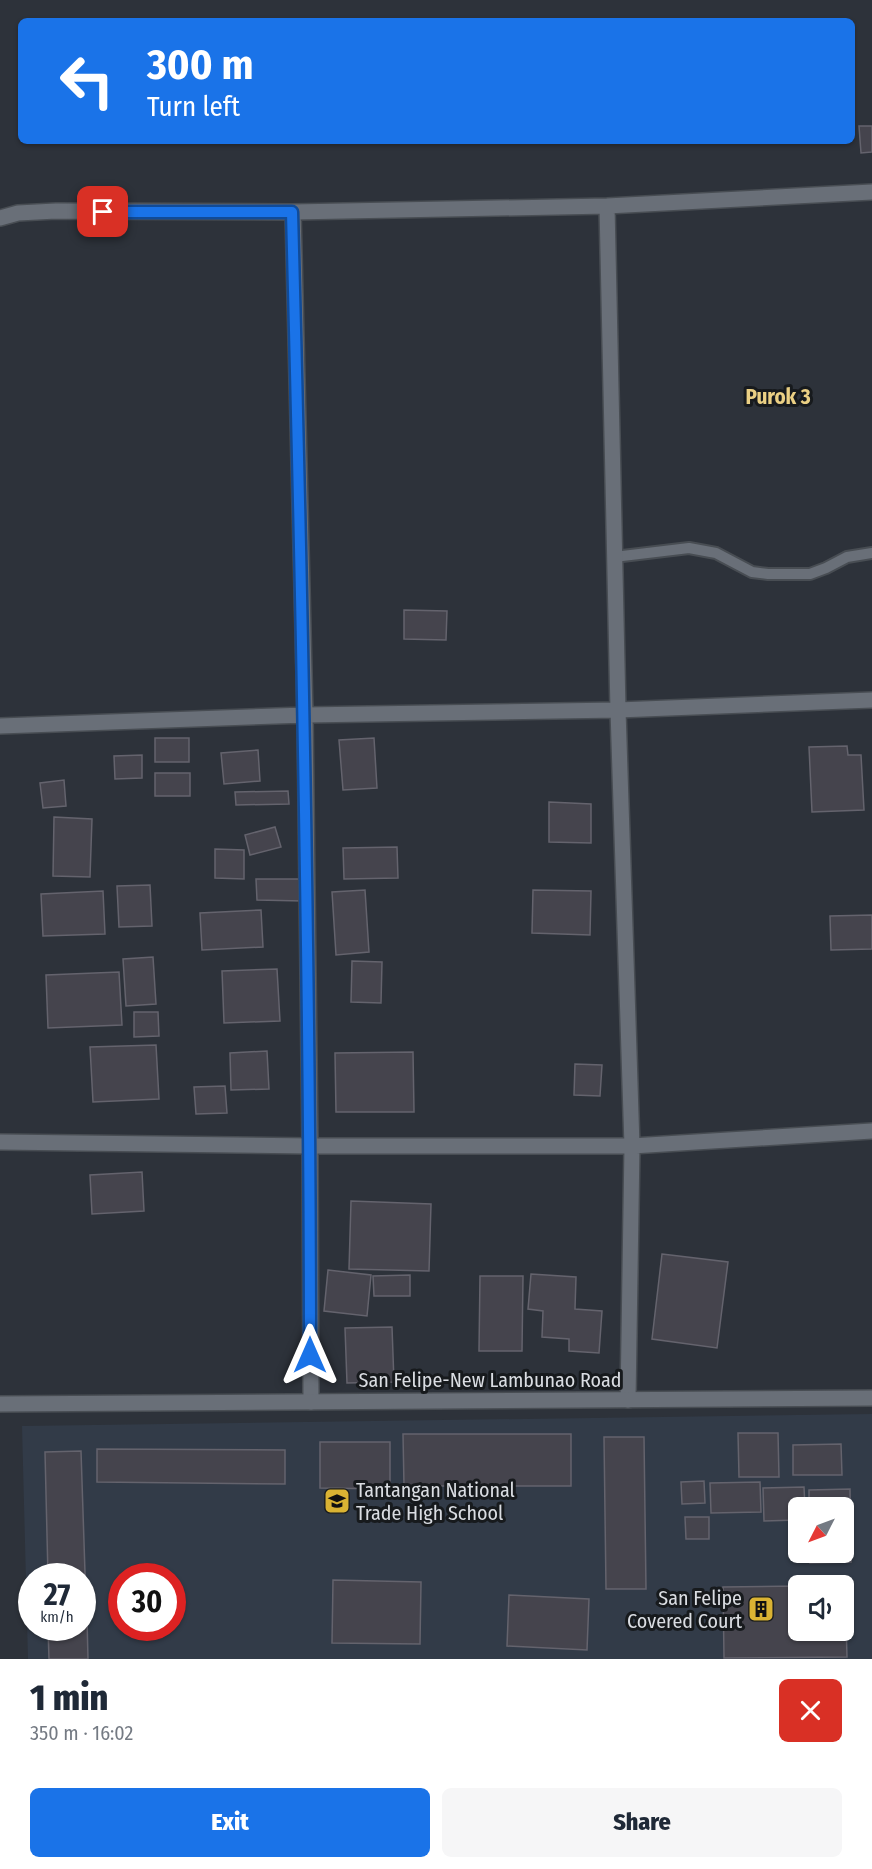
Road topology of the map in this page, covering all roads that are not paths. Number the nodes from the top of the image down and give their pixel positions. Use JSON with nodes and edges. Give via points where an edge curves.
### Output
{"nodes":[{"id":1,"x":872,"y":192,"type":"edge"},
{"id":2,"x":607,"y":206,"type":"junction"},
{"id":3,"x":292,"y":212,"type":"junction"},
{"id":4,"x":0,"y":218,"type":"edge"},
{"id":5,"x":872,"y":553,"type":"edge"},
{"id":6,"x":614,"y":557,"type":"junction"},
{"id":7,"x":872,"y":700,"type":"edge"},
{"id":8,"x":618,"y":710,"type":"junction"},
{"id":9,"x":305,"y":715,"type":"junction"},
{"id":10,"x":0,"y":726,"type":"edge"},
{"id":11,"x":872,"y":1131,"type":"edge"},
{"id":12,"x":0,"y":1142,"type":"edge"},
{"id":13,"x":310,"y":1146,"type":"junction"},
{"id":14,"x":632,"y":1146,"type":"junction"},
{"id":15,"x":872,"y":1398,"type":"edge"},
{"id":16,"x":628,"y":1400,"type":"junction"},
{"id":17,"x":310,"y":1402,"type":"junction"},
{"id":18,"x":0,"y":1404,"type":"edge"}],
"edges":[{"from":1,"to":2,"type":"street"},
{"from":2,"to":3,"type":"street"},
{"from":2,"to":6,"type":"street"},
{"from":3,"to":4,"type":"street","via":[[56,212],[18,213]]},
{"from":3,"to":9,"type":"street"},
{"from":5,"to":6,"type":"lane","via":[[847,557],[810,574],[752,572],[716,554],[690,548]]},
{"from":6,"to":8,"type":"street"},
{"from":7,"to":8,"type":"street"},
{"from":8,"to":9,"type":"street"},
{"from":8,"to":14,"type":"street"},
{"from":9,"to":10,"type":"street"},
{"from":9,"to":13,"type":"street"},
{"from":11,"to":14,"type":"street"},
{"from":12,"to":13,"type":"street"},
{"from":13,"to":14,"type":"street"},
{"from":13,"to":17,"type":"street"},
{"from":14,"to":16,"type":"street"},
{"from":15,"to":16,"type":"street","name":"San Felipe-New Lambunao Road"},
{"from":16,"to":17,"type":"street","name":"San Felipe-New Lambunao Road"},
{"from":17,"to":18,"type":"street","name":"San Felipe-New Lambunao Road"}]}
